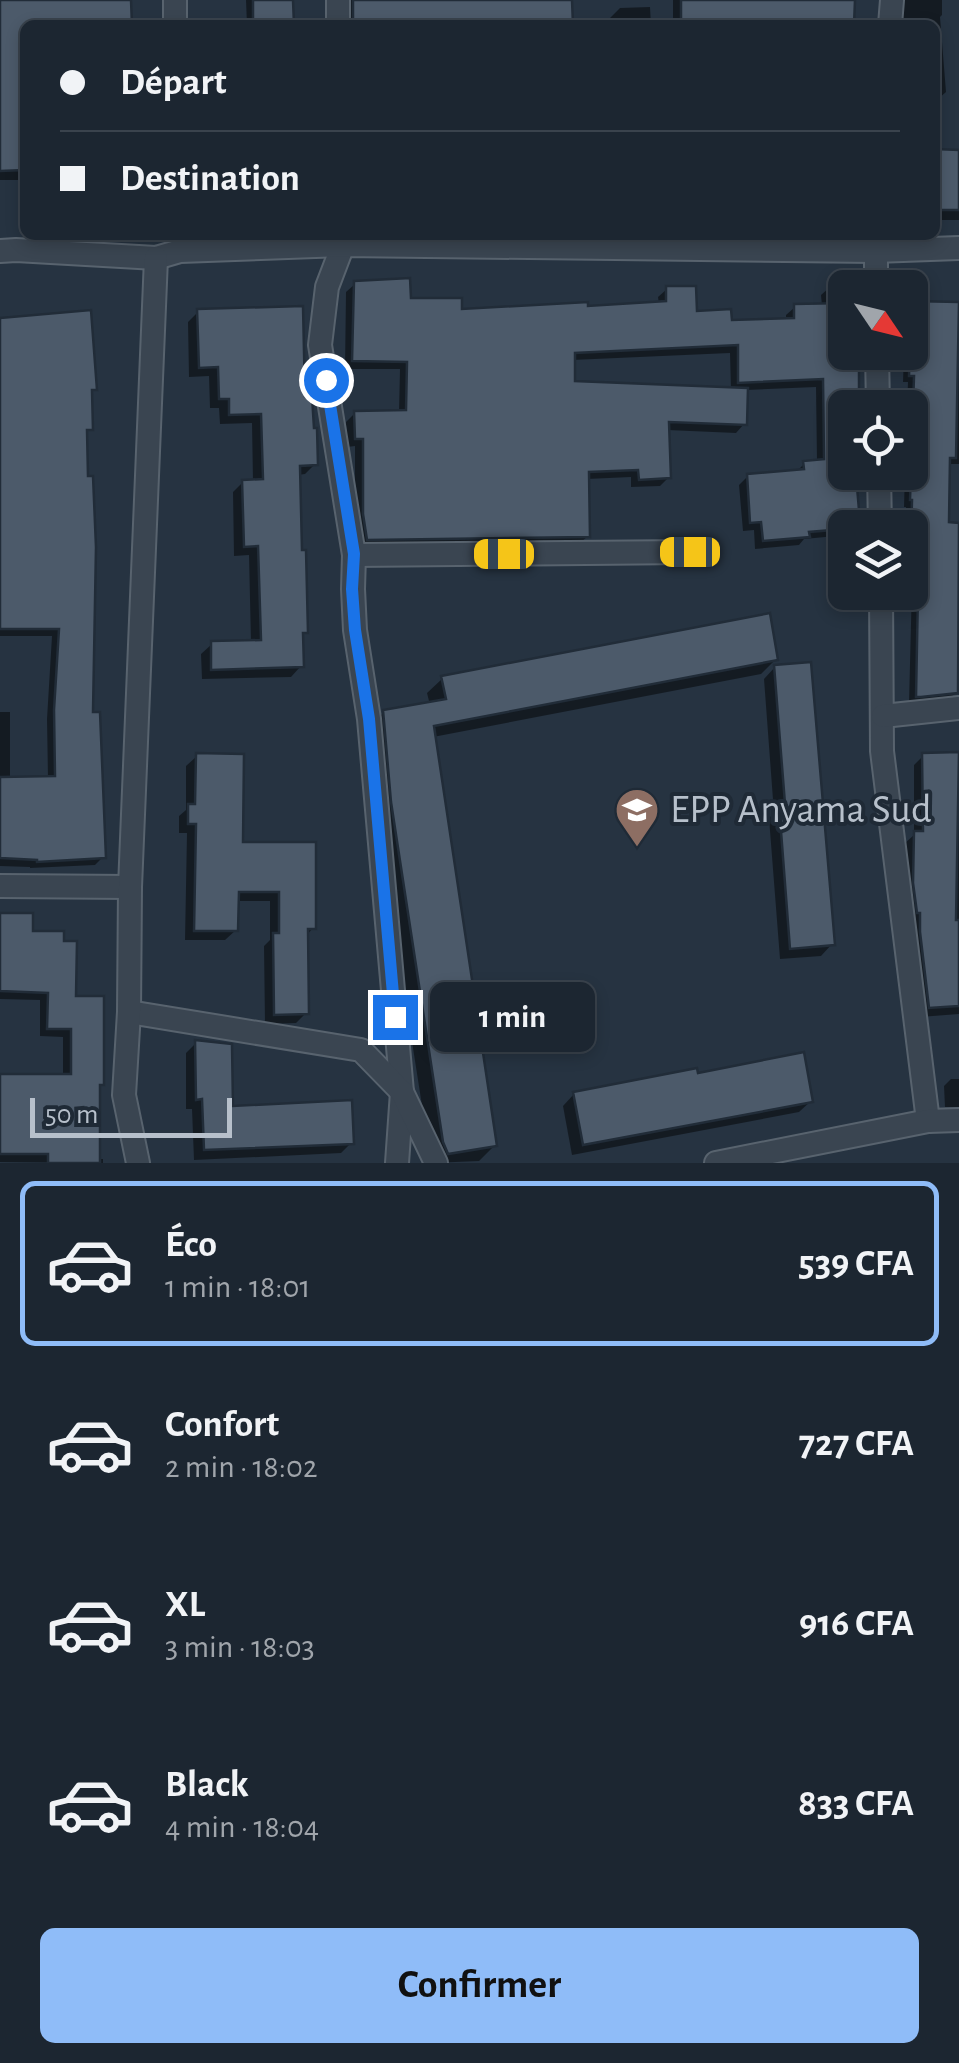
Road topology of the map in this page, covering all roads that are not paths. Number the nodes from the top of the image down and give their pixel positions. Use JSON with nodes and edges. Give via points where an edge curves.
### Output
{"nodes":[{"id":1,"x":343,"y":240,"type":"edge"},
{"id":2,"x":180,"y":243,"type":"edge"},
{"id":3,"x":876,"y":243,"type":"edge"},
{"id":4,"x":959,"y":248,"type":"edge"},
{"id":5,"x":0,"y":251,"type":"edge"},
{"id":6,"x":156,"y":258,"type":"junction"},
{"id":7,"x":876,"y":270,"type":"edge"},
{"id":8,"x":690,"y":552,"type":"dead end"},
{"id":9,"x":354,"y":554,"type":"junction"},
{"id":10,"x":881,"y":610,"type":"edge"},
{"id":11,"x":959,"y":708,"type":"edge"},
{"id":12,"x":883,"y":716,"type":"junction"},
{"id":13,"x":0,"y":886,"type":"edge"},
{"id":14,"x":130,"y":887,"type":"junction"},
{"id":15,"x":129,"y":1012,"type":"junction"},
{"id":16,"x":402,"y":1092,"type":"junction"},
{"id":17,"x":959,"y":1120,"type":"edge"},
{"id":18,"x":928,"y":1121,"type":"junction"},
{"id":19,"x":138,"y":1163,"type":"edge"},
{"id":20,"x":397,"y":1163,"type":"edge"},
{"id":21,"x":436,"y":1163,"type":"edge"},
{"id":22,"x":716,"y":1163,"type":"edge"}],
"edges":[{"from":1,"to":2,"type":"street"},
{"from":1,"to":3,"type":"street"},
{"from":1,"to":9,"type":"street","via":[[327,287],[320,345]]},
{"from":2,"to":6,"type":"street"},
{"from":3,"to":4,"type":"street"},
{"from":3,"to":7,"type":"street"},
{"from":5,"to":6,"type":"street"},
{"from":6,"to":14,"type":"street"},
{"from":8,"to":9,"type":"street"},
{"from":9,"to":16,"type":"street","via":[[355,630]]},
{"from":10,"to":12,"type":"street"},
{"from":11,"to":12,"type":"street"},
{"from":12,"to":18,"type":"street"},
{"from":13,"to":14,"type":"street"},
{"from":14,"to":15,"type":"street"},
{"from":15,"to":16,"type":"street","via":[[361,1050]]},
{"from":15,"to":19,"type":"street","via":[[124,1095]]},
{"from":16,"to":20,"type":"street"},
{"from":16,"to":21,"type":"street"},
{"from":17,"to":18,"type":"street"},
{"from":18,"to":22,"type":"street"}]}
